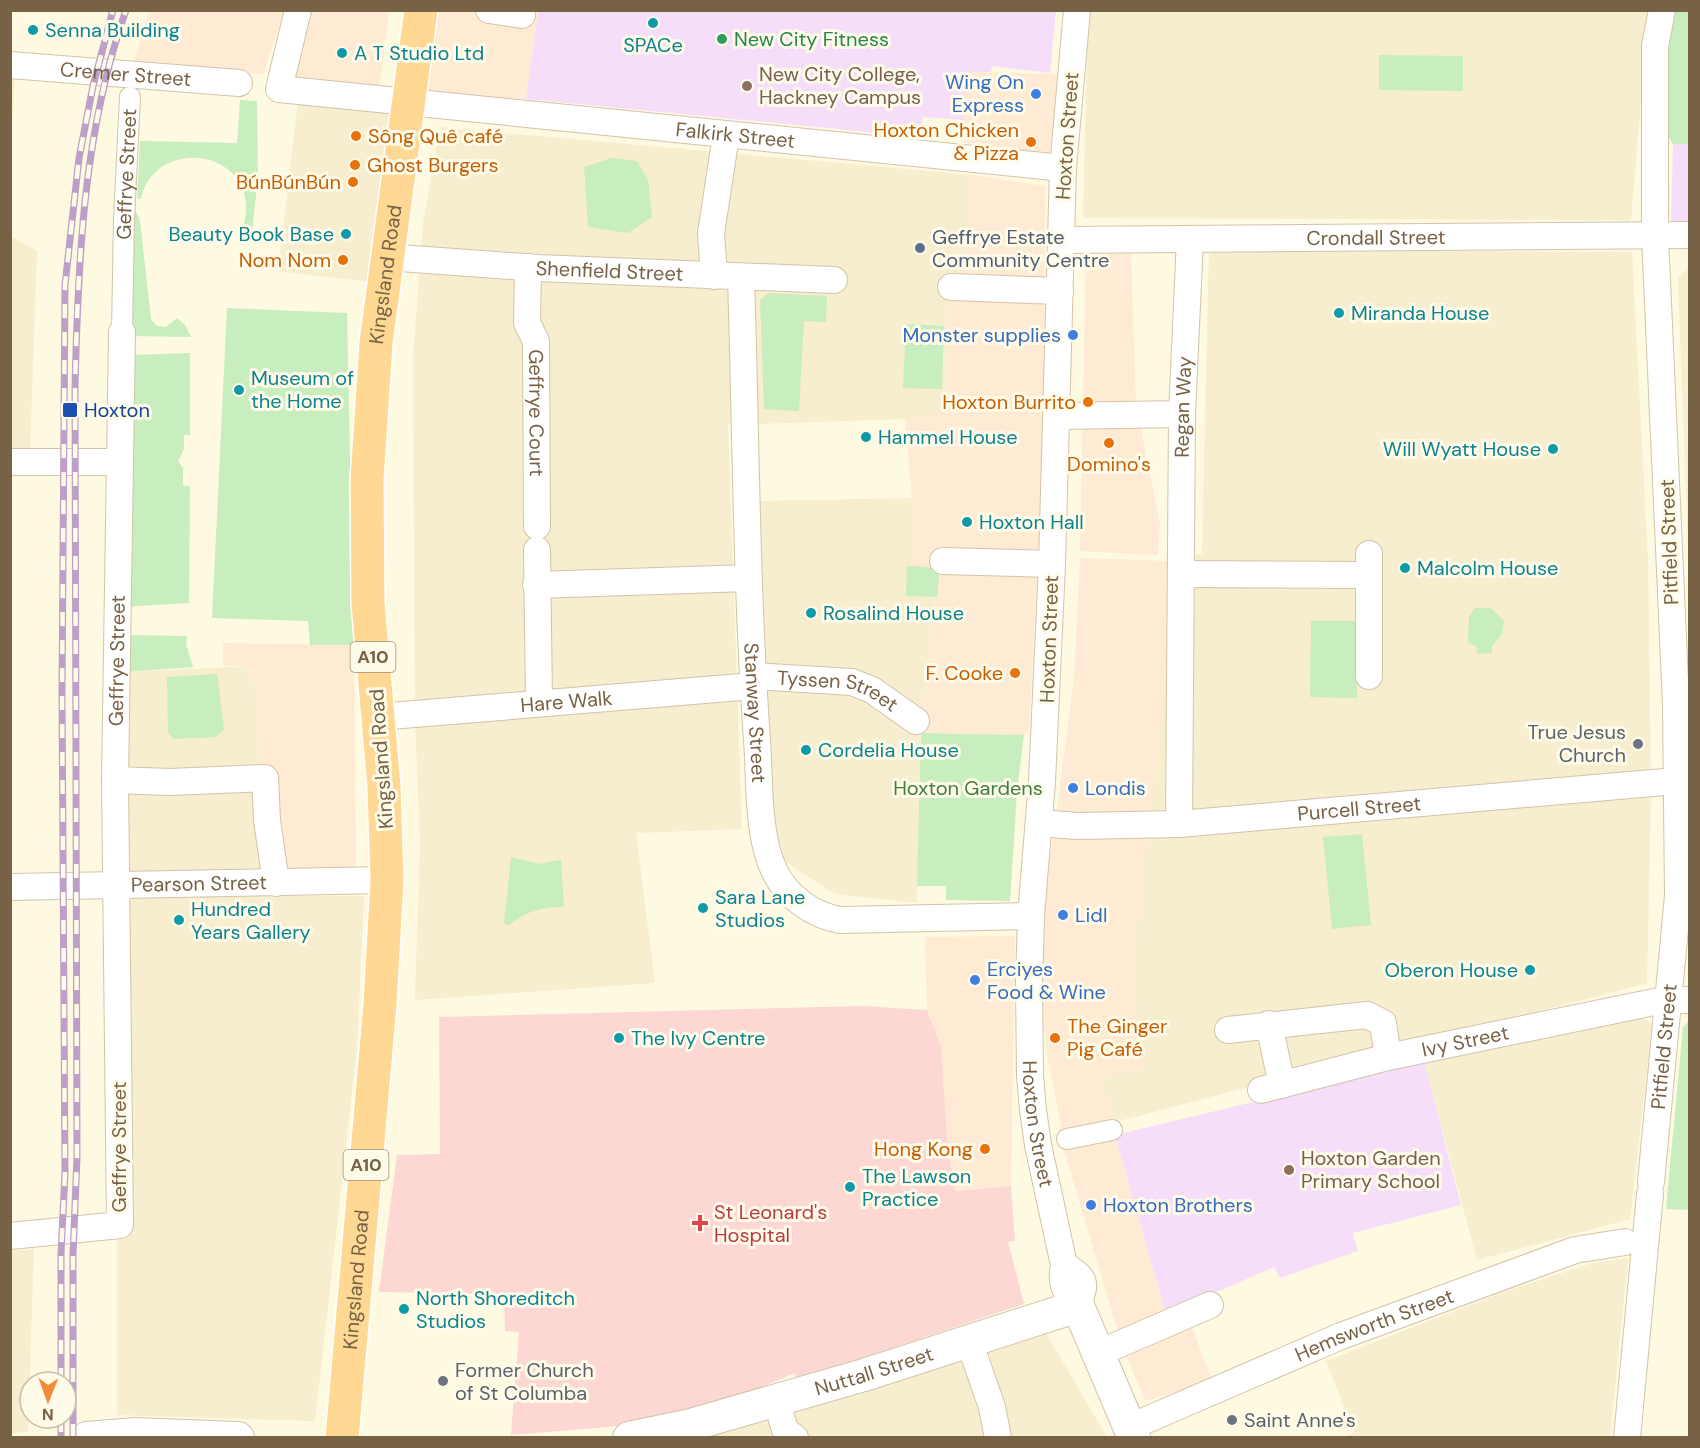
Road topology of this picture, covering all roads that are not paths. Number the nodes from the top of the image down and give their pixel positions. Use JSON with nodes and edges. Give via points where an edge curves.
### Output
{"nodes":[{"id":1,"x":298,"y":10,"type":"edge"},
{"id":2,"x":421,"y":10,"type":"edge"},
{"id":3,"x":489,"y":10,"type":"edge"},
{"id":4,"x":1077,"y":10,"type":"edge"},
{"id":5,"x":1662,"y":10,"type":"edge"},
{"id":6,"x":522,"y":15,"type":"dead end"},
{"id":7,"x":10,"y":65,"type":"edge"},
{"id":8,"x":239,"y":83,"type":"dead end"},
{"id":9,"x":130,"y":97,"type":"dead end"},
{"id":10,"x":408,"y":101,"type":"junction"},
{"id":11,"x":726,"y":136,"type":"junction"},
{"id":12,"x":1063,"y":168,"type":"junction"},
{"id":13,"x":1689,"y":235,"type":"edge"},
{"id":14,"x":1655,"y":236,"type":"junction"},
{"id":15,"x":1190,"y":239,"type":"junction"},
{"id":16,"x":1061,"y":240,"type":"junction"},
{"id":17,"x":386,"y":257,"type":"junction"},
{"id":18,"x":528,"y":267,"type":"junction"},
{"id":19,"x":714,"y":276,"type":"junction"},
{"id":20,"x":741,"y":278,"type":"junction"},
{"id":21,"x":834,"y":280,"type":"dead end"},
{"id":22,"x":951,"y":287,"type":"dead end"},
{"id":23,"x":1060,"y":291,"type":"junction"},
{"id":24,"x":122,"y":332,"type":"joint"},
{"id":25,"x":1182,"y":414,"type":"junction"},
{"id":26,"x":1057,"y":416,"type":"junction"},
{"id":27,"x":10,"y":462,"type":"edge"},
{"id":28,"x":119,"y":462,"type":"junction"},
{"id":29,"x":943,"y":561,"type":"dead end"},
{"id":30,"x":1052,"y":564,"type":"junction"},
{"id":31,"x":1181,"y":574,"type":"junction"},
{"id":32,"x":748,"y":578,"type":"junction"},
{"id":33,"x":536,"y":585,"type":"junction"},
{"id":34,"x":1369,"y":676,"type":"dead end"},
{"id":35,"x":753,"y":681,"type":"junction"},
{"id":36,"x":539,"y":703,"type":"junction"},
{"id":37,"x":1683,"y":704,"type":"edge"},
{"id":38,"x":378,"y":717,"type":"junction"},
{"id":39,"x":916,"y":721,"type":"dead end"},
{"id":40,"x":115,"y":780,"type":"junction"},
{"id":41,"x":1676,"y":780,"type":"junction"},
{"id":42,"x":1040,"y":823,"type":"junction"},
{"id":43,"x":1179,"y":824,"type":"junction"},
{"id":44,"x":387,"y":880,"type":"junction"},
{"id":45,"x":276,"y":883,"type":"junction"},
{"id":46,"x":118,"y":884,"type":"junction"},
{"id":47,"x":10,"y":887,"type":"edge"},
{"id":48,"x":1031,"y":916,"type":"junction"},
{"id":49,"x":1680,"y":1000,"type":"edge"},
{"id":50,"x":1269,"y":1024,"type":"junction"},
{"id":51,"x":1228,"y":1030,"type":"dead end"},
{"id":52,"x":1388,"y":1057,"type":"junction"},
{"id":53,"x":1112,"y":1130,"type":"dead end"},
{"id":54,"x":1067,"y":1139,"type":"dead end"},
{"id":55,"x":10,"y":1236,"type":"edge"},
{"id":56,"x":1625,"y":1242,"type":"dead end"},
{"id":57,"x":1209,"y":1305,"type":"dead end"},
{"id":58,"x":1078,"y":1306,"type":"junction"},
{"id":59,"x":969,"y":1341,"type":"junction"},
{"id":60,"x":1099,"y":1353,"type":"junction"},
{"id":61,"x":776,"y":1399,"type":"junction"},
{"id":62,"x":1131,"y":1433,"type":"edge"},
{"id":63,"x":87,"y":1437,"type":"edge"},
{"id":64,"x":238,"y":1437,"type":"edge"},
{"id":65,"x":342,"y":1437,"type":"edge"},
{"id":66,"x":606,"y":1437,"type":"edge"},
{"id":67,"x":612,"y":1437,"type":"edge"},
{"id":68,"x":629,"y":1437,"type":"edge"},
{"id":69,"x":795,"y":1437,"type":"edge"},
{"id":70,"x":998,"y":1437,"type":"edge"},
{"id":71,"x":1627,"y":1437,"type":"edge"}],
"edges":[{"from":1,"to":10,"type":"street","via":[[279,89]]},
{"from":2,"to":10,"type":"highway","name":"Kingsland Road","number":"A10"},
{"from":3,"to":6,"type":"street"},
{"from":4,"to":12,"type":"street","name":"Hoxton Street"},
{"from":5,"to":14,"type":"street","name":"Pitfield Street","via":[[1656,46]]},
{"from":7,"to":8,"type":"street","name":"Cremer Street"},
{"from":9,"to":24,"type":"street","name":"Geffrye Street"},
{"from":10,"to":11,"type":"street","name":"Falkirk Street"},
{"from":10,"to":17,"type":"highway","name":"Kingsland Road","number":"A10"},
{"from":11,"to":12,"type":"street","name":"Falkirk Street"},
{"from":11,"to":19,"type":"street","via":[[711,233]]},
{"from":12,"to":16,"type":"street","name":"Hoxton Street"},
{"from":13,"to":14,"type":"street","name":"Crondall Street"},
{"from":14,"to":15,"type":"street","name":"Crondall Street"},
{"from":14,"to":37,"type":"street","name":"Pitfield Street"},
{"from":15,"to":16,"type":"street","name":"Crondall Street"},
{"from":15,"to":25,"type":"street","name":"Regan Way"},
{"from":16,"to":23,"type":"street","name":"Hoxton Street"},
{"from":17,"to":18,"type":"street","name":"Shenfield Street"},
{"from":17,"to":38,"type":"highway","name":"Kingsland Road","number":"A10","via":[[367,480],[368,603]]},
{"from":18,"to":19,"type":"street","name":"Shenfield Street"},
{"from":18,"to":33,"type":"street","name":"Geffrye Court","via":[[527,323],[536,341]]},
{"from":19,"to":20,"type":"street","name":"Shenfield Street"},
{"from":20,"to":21,"type":"street","name":"Shenfield Street"},
{"from":20,"to":32,"type":"street","name":"Stanway Street"},
{"from":22,"to":23,"type":"street"},
{"from":23,"to":26,"type":"street","name":"Hoxton Street"},
{"from":24,"to":28,"type":"street","name":"Geffrye Street"},
{"from":25,"to":26,"type":"street"},
{"from":25,"to":31,"type":"street","name":"Regan Way"},
{"from":26,"to":30,"type":"street","name":"Hoxton Street"},
{"from":27,"to":28,"type":"street"},
{"from":28,"to":40,"type":"street","name":"Geffrye Street"},
{"from":29,"to":30,"type":"street"},
{"from":30,"to":42,"type":"street","name":"Hoxton Street"},
{"from":31,"to":34,"type":"street","via":[[1369,564]]},
{"from":31,"to":43,"type":"street","name":"Regan Way"},
{"from":32,"to":33,"type":"street"},
{"from":32,"to":35,"type":"street","name":"Stanway Street"},
{"from":33,"to":36,"type":"street","name":"Geffrye Court"},
{"from":35,"to":36,"type":"street","name":"Hare Walk"},
{"from":35,"to":39,"type":"street","name":"Tyssen Street","via":[[852,682],[872,690]]},
{"from":35,"to":48,"type":"street","name":"Stanway Street","via":[[764,836],[774,870],[807,908],[825,918],[840,920]]},
{"from":36,"to":38,"type":"street","name":"Hare Walk"},
{"from":37,"to":41,"type":"street","name":"Pitfield Street"},
{"from":38,"to":44,"type":"highway","name":"Kingsland Road","number":"A10"},
{"from":40,"to":45,"type":"street","via":[[265,778]]},
{"from":40,"to":46,"type":"street","name":"Geffrye Street"},
{"from":41,"to":43,"type":"street","name":"Purcell Street"},
{"from":41,"to":49,"type":"street","name":"Pitfield Street"},
{"from":42,"to":43,"type":"street","name":"Purcell Street"},
{"from":42,"to":48,"type":"street","name":"Hoxton Street"},
{"from":44,"to":45,"type":"street","name":"Pearson Street"},
{"from":44,"to":65,"type":"highway","name":"Kingsland Road","number":"A10","via":[[381,1004]]},
{"from":45,"to":46,"type":"street","name":"Pearson Street"},
{"from":46,"to":47,"type":"street","name":"Pearson Street"},
{"from":46,"to":55,"type":"street","name":"Geffrye Street","via":[[120,1225]]},
{"from":48,"to":58,"type":"street","name":"Hoxton Street","via":[[1031,1088],[1038,1145],[1064,1265],[1061,1282]]},
{"from":49,"to":52,"type":"street","name":"Ivy Street"},
{"from":49,"to":71,"type":"street","name":"Pitfield Street","via":[[1650,1188]]},
{"from":50,"to":51,"type":"street"},
{"from":50,"to":52,"type":"street","via":[[1367,1015],[1383,1023]]},
{"from":50,"to":52,"type":"street","name":"Ivy Street","via":[[1271,1088]]},
{"from":53,"to":54,"type":"street"},
{"from":56,"to":62,"type":"street","name":"Hemsworth Street","via":[[1575,1250],[1352,1332]]},
{"from":57,"to":60,"type":"street"},
{"from":58,"to":59,"type":"street","name":"Nuttall Street"},
{"from":58,"to":60,"type":"street","name":"Hoxton Street"},
{"from":59,"to":61,"type":"street","name":"Nuttall Street"},
{"from":59,"to":70,"type":"street"},
{"from":60,"to":62,"type":"street","name":"Hoxton Street"},
{"from":61,"to":68,"type":"street","name":"Nuttall Street","via":[[687,1426]]},
{"from":61,"to":69,"type":"street","via":[[785,1430]]},
{"from":63,"to":64,"type":"street"},
{"from":66,"to":67,"type":"street"}]}
